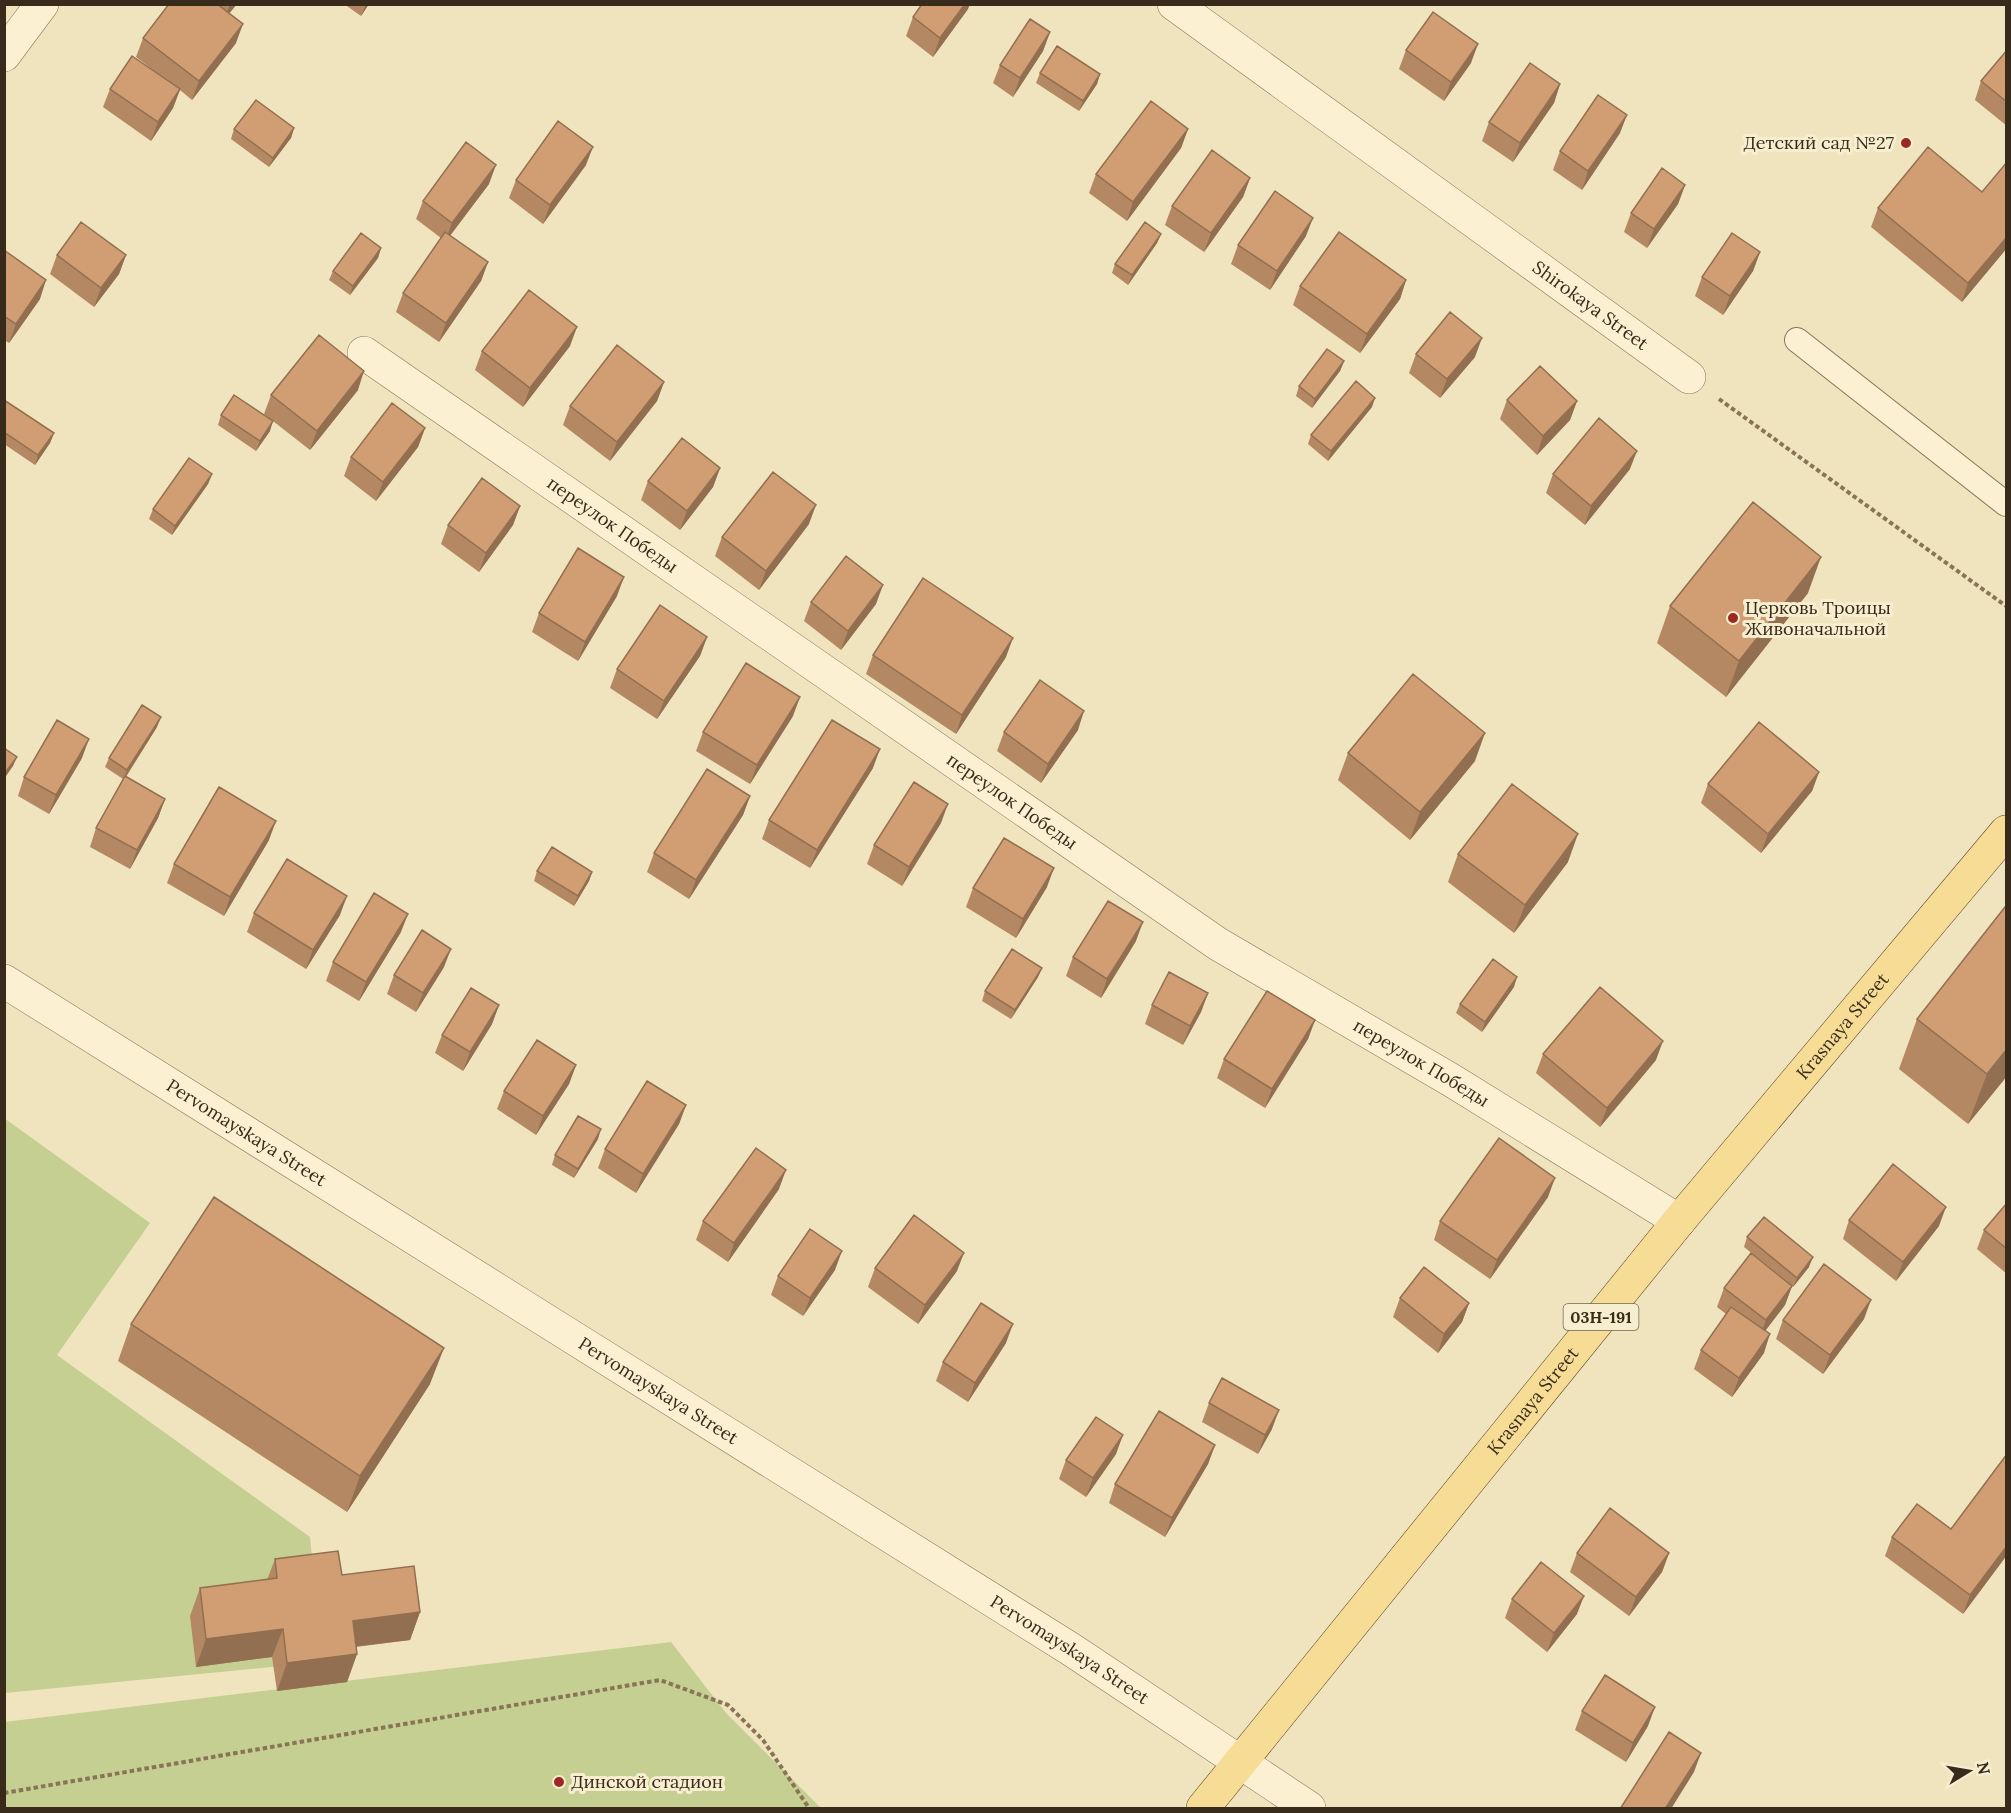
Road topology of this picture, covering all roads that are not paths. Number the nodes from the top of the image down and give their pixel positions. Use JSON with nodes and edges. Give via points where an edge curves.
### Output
{"nodes":[{"id":1,"x":42,"y":4,"type":"edge"},
{"id":2,"x":1174,"y":4,"type":"edge"},
{"id":3,"x":4,"y":55,"type":"edge"},
{"id":4,"x":1797,"y":340,"type":"dead end"},
{"id":5,"x":364,"y":353,"type":"dead end"},
{"id":6,"x":1689,"y":377,"type":"road end"},
{"id":7,"x":2007,"y":504,"type":"edge"},
{"id":8,"x":2007,"y":832,"type":"edge"},
{"id":9,"x":4,"y":981,"type":"edge"},
{"id":10,"x":1679,"y":1221,"type":"junction"},
{"id":11,"x":1238,"y":1763,"type":"junction"},
{"id":12,"x":1203,"y":1809,"type":"edge"},
{"id":13,"x":1309,"y":1809,"type":"edge"}],
"edges":[{"from":1,"to":3,"type":"street"},
{"from":2,"to":6,"type":"street","name":"Shirokaya Street"},
{"from":4,"to":7,"type":"lane"},
{"from":5,"to":10,"type":"street","name":"переулок Победы","via":[[1218,945],[1451,1080]]},
{"from":8,"to":10,"type":"main road","name":"Krasnaya Street","number":"03Н-191"},
{"from":9,"to":11,"type":"street","name":"Pervomayskaya Street","via":[[1062,1643]]},
{"from":10,"to":11,"type":"main road","name":"Krasnaya Street","number":"03Н-191"},
{"from":11,"to":12,"type":"main road","name":"Krasnaya Street","number":"03Н-191"},
{"from":11,"to":13,"type":"street","name":"Pervomayskaya Street"}]}
